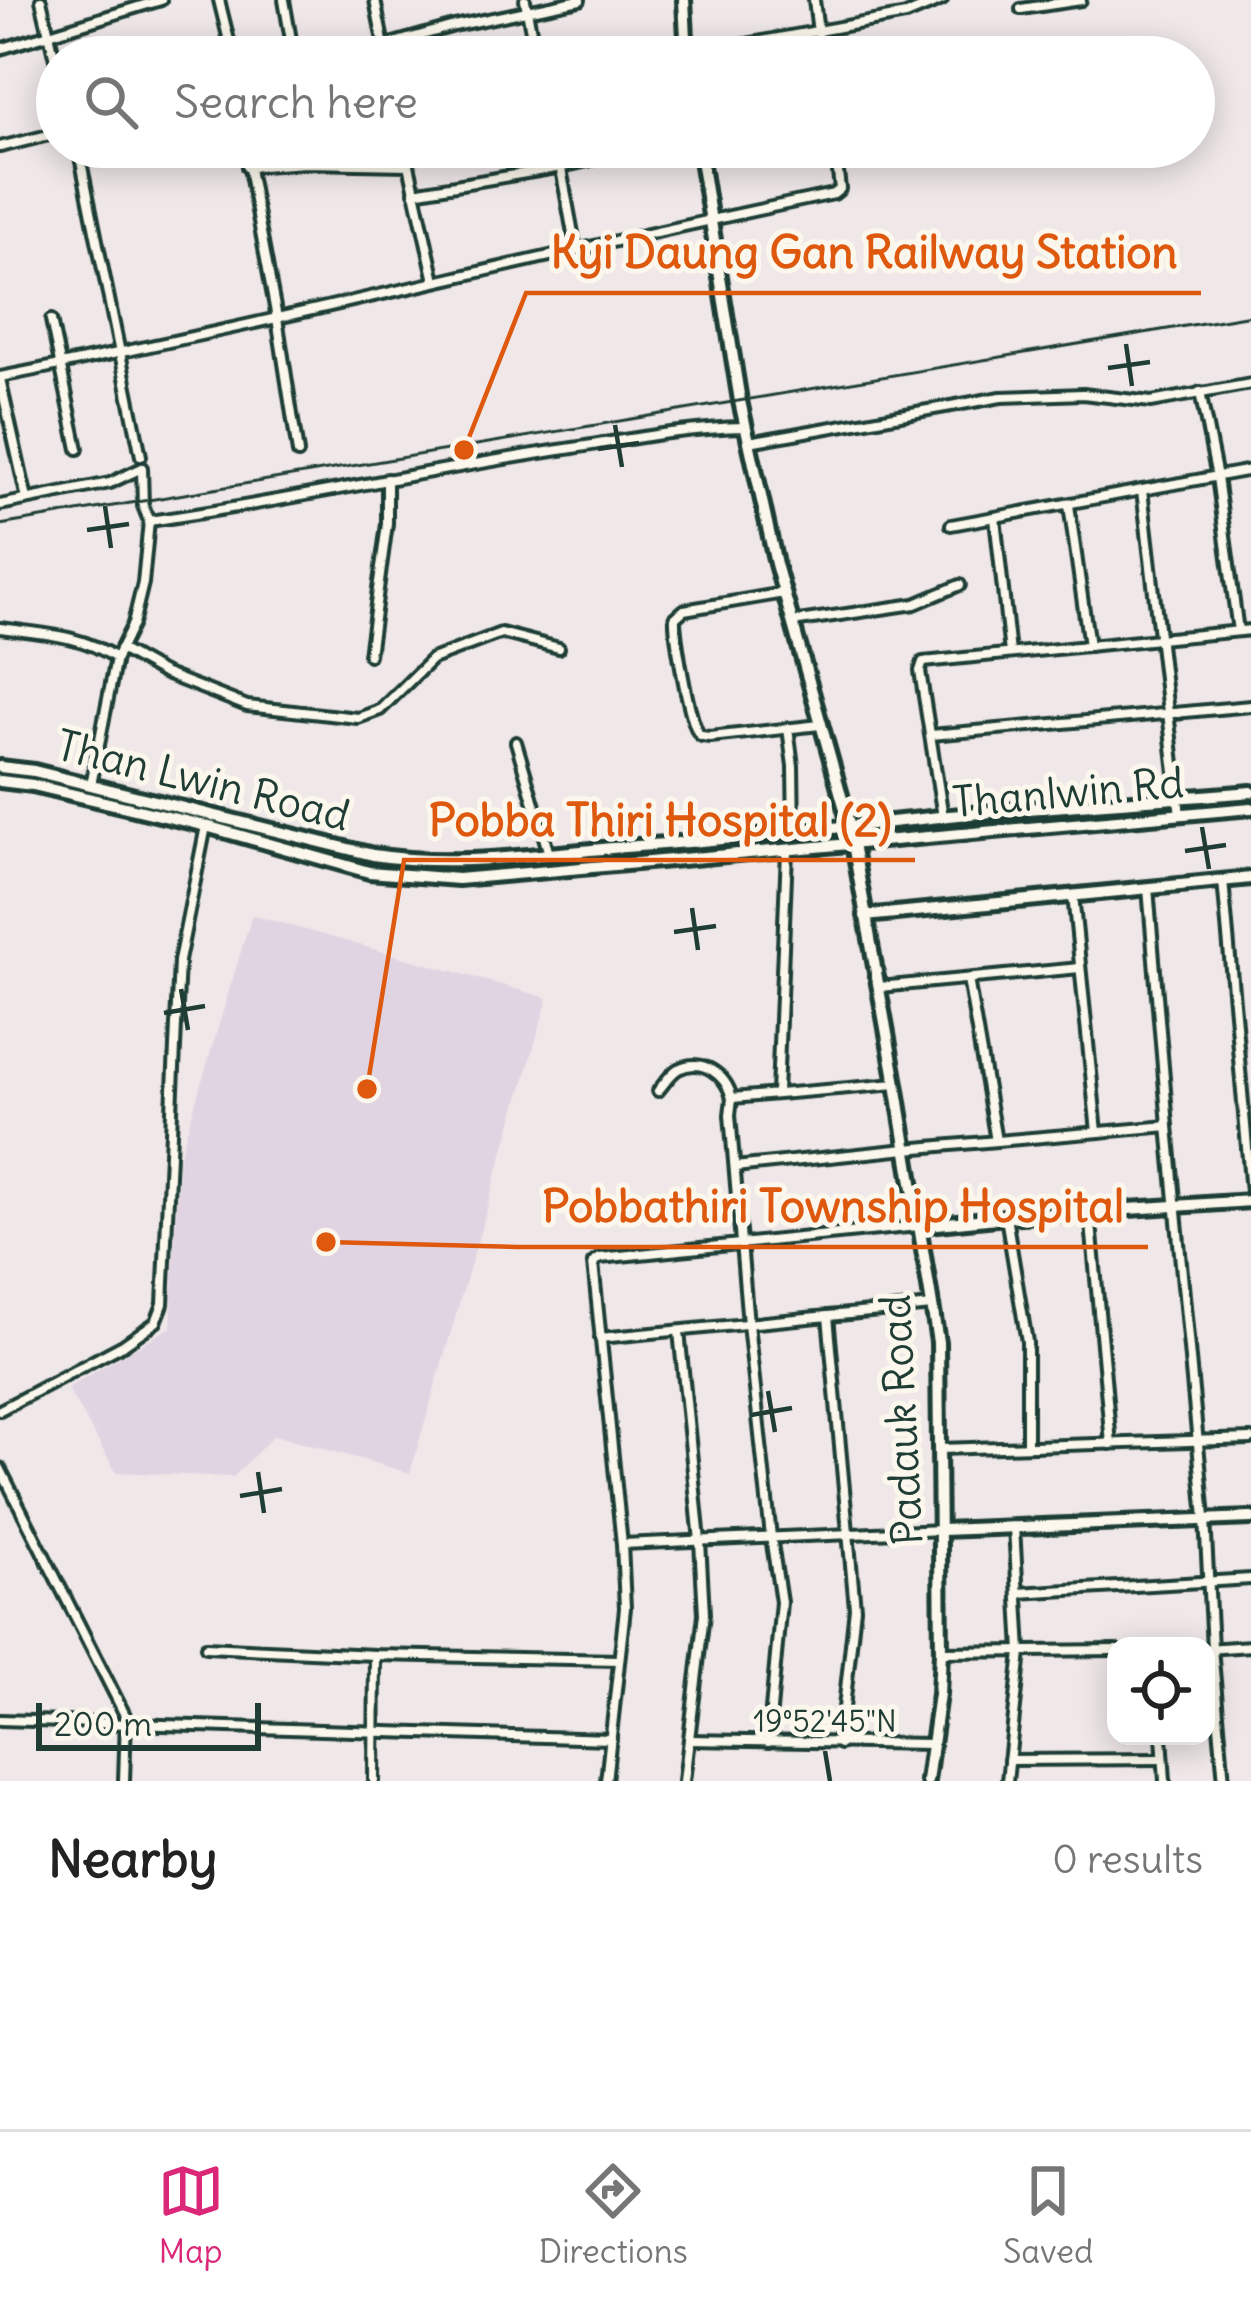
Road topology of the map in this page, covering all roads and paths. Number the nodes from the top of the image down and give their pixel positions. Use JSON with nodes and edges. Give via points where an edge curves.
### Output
{"nodes":[{"id":1,"x":41,"y":0,"type":"edge"},
{"id":2,"x":161,"y":0,"type":"edge"},
{"id":3,"x":219,"y":0,"type":"edge"},
{"id":4,"x":284,"y":0,"type":"edge"},
{"id":5,"x":375,"y":0,"type":"edge"},
{"id":6,"x":525,"y":0,"type":"edge"},
{"id":7,"x":580,"y":0,"type":"edge"},
{"id":8,"x":684,"y":0,"type":"edge"},
{"id":9,"x":814,"y":0,"type":"edge"},
{"id":10,"x":942,"y":0,"type":"edge"},
{"id":11,"x":1081,"y":0,"type":"edge"},
{"id":12,"x":1021,"y":9,"type":"dead end"},
{"id":13,"x":527,"y":12,"type":"junction"},
{"id":14,"x":817,"y":31,"type":"junction"},
{"id":15,"x":48,"y":36,"type":"joint"},
{"id":16,"x":228,"y":36,"type":"edge"},
{"id":17,"x":290,"y":36,"type":"edge"},
{"id":18,"x":382,"y":36,"type":"edge"},
{"id":19,"x":427,"y":36,"type":"edge"},
{"id":20,"x":532,"y":36,"type":"edge"},
{"id":21,"x":683,"y":36,"type":"edge"},
{"id":22,"x":790,"y":36,"type":"edge"},
{"id":23,"x":818,"y":36,"type":"edge"},
{"id":24,"x":36,"y":39,"type":"edge"},
{"id":25,"x":0,"y":49,"type":"edge"},
{"id":26,"x":36,"y":138,"type":"edge"},
{"id":27,"x":0,"y":146,"type":"edge"},
{"id":28,"x":82,"y":168,"type":"edge"},
{"id":29,"x":247,"y":168,"type":"edge"},
{"id":30,"x":410,"y":168,"type":"edge"},
{"id":31,"x":556,"y":168,"type":"edge"},
{"id":32,"x":562,"y":168,"type":"edge"},
{"id":33,"x":702,"y":168,"type":"edge"},
{"id":34,"x":839,"y":168,"type":"edge"},
{"id":35,"x":414,"y":192,"type":"junction"},
{"id":36,"x":709,"y":220,"type":"junction"},
{"id":37,"x":576,"y":250,"type":"junction"},
{"id":38,"x":435,"y":281,"type":"junction"},
{"id":39,"x":277,"y":319,"type":"junction"},
{"id":40,"x":51,"y":320,"type":"dead end"},
{"id":41,"x":120,"y":352,"type":"junction"},
{"id":42,"x":60,"y":365,"type":"junction"},
{"id":43,"x":0,"y":378,"type":"edge"},
{"id":44,"x":1251,"y":384,"type":"edge"},
{"id":45,"x":1200,"y":392,"type":"junction"},
{"id":46,"x":746,"y":427,"type":"junction"},
{"id":47,"x":749,"y":442,"type":"junction"},
{"id":48,"x":78,"y":449,"type":"dead end"},
{"id":49,"x":298,"y":453,"type":"dead end"},
{"id":50,"x":141,"y":456,"type":"dead end"},
{"id":51,"x":1251,"y":470,"type":"edge"},
{"id":52,"x":1217,"y":477,"type":"junction"},
{"id":53,"x":387,"y":479,"type":"junction"},
{"id":54,"x":1142,"y":490,"type":"junction"},
{"id":55,"x":26,"y":499,"type":"junction"},
{"id":56,"x":1069,"y":504,"type":"junction"},
{"id":57,"x":0,"y":505,"type":"edge"},
{"id":58,"x":995,"y":518,"type":"junction"},
{"id":59,"x":149,"y":521,"type":"junction"},
{"id":60,"x":951,"y":525,"type":"dead end"},
{"id":61,"x":960,"y":585,"type":"dead end"},
{"id":62,"x":784,"y":593,"type":"junction"},
{"id":63,"x":792,"y":622,"type":"junction"},
{"id":64,"x":0,"y":628,"type":"edge"},
{"id":65,"x":1251,"y":630,"type":"edge"},
{"id":66,"x":1238,"y":631,"type":"junction"},
{"id":67,"x":1160,"y":638,"type":"junction"},
{"id":68,"x":1089,"y":646,"type":"junction"},
{"id":69,"x":559,"y":648,"type":"dead end"},
{"id":70,"x":1010,"y":653,"type":"junction"},
{"id":71,"x":118,"y":654,"type":"junction"},
{"id":72,"x":369,"y":655,"type":"dead end"},
{"id":73,"x":1251,"y":706,"type":"edge"},
{"id":74,"x":1168,"y":713,"type":"junction"},
{"id":75,"x":820,"y":725,"type":"junction"},
{"id":76,"x":788,"y":728,"type":"junction"},
{"id":77,"x":931,"y":735,"type":"junction"},
{"id":78,"x":516,"y":742,"type":"dead end"},
{"id":79,"x":0,"y":767,"type":"edge"},
{"id":80,"x":0,"y":781,"type":"edge"},
{"id":81,"x":91,"y":785,"type":"junction"},
{"id":82,"x":1251,"y":792,"type":"edge"},
{"id":83,"x":1178,"y":798,"type":"junction"},
{"id":84,"x":1251,"y":808,"type":"edge"},
{"id":85,"x":1180,"y":815,"type":"junction"},
{"id":86,"x":943,"y":817,"type":"junction"},
{"id":87,"x":208,"y":820,"type":"junction"},
{"id":88,"x":850,"y":827,"type":"junction"},
{"id":89,"x":794,"y":833,"type":"junction"},
{"id":90,"x":853,"y":845,"type":"junction"},
{"id":91,"x":787,"y":851,"type":"junction"},
{"id":92,"x":748,"y":853,"type":"joint"},
{"id":93,"x":549,"y":854,"type":"junction"},
{"id":94,"x":1251,"y":878,"type":"edge"},
{"id":95,"x":1223,"y":880,"type":"junction"},
{"id":96,"x":1148,"y":886,"type":"junction"},
{"id":97,"x":1072,"y":895,"type":"junction"},
{"id":98,"x":865,"y":916,"type":"junction"},
{"id":99,"x":1080,"y":968,"type":"junction"},
{"id":100,"x":968,"y":979,"type":"junction"},
{"id":101,"x":878,"y":987,"type":"junction"},
{"id":102,"x":896,"y":1084,"type":"junction"},
{"id":103,"x":658,"y":1091,"type":"dead end"},
{"id":104,"x":777,"y":1093,"type":"junction"},
{"id":105,"x":732,"y":1098,"type":"junction"},
{"id":106,"x":1168,"y":1126,"type":"junction"},
{"id":107,"x":1097,"y":1132,"type":"junction"},
{"id":108,"x":996,"y":1141,"type":"junction"},
{"id":109,"x":906,"y":1149,"type":"junction"},
{"id":110,"x":735,"y":1167,"type":"junction"},
{"id":111,"x":1251,"y":1196,"type":"edge"},
{"id":112,"x":1176,"y":1205,"type":"junction"},
{"id":113,"x":1090,"y":1212,"type":"junction"},
{"id":114,"x":1006,"y":1217,"type":"junction"},
{"id":115,"x":918,"y":1226,"type":"junction"},
{"id":116,"x":740,"y":1244,"type":"junction"},
{"id":117,"x":932,"y":1306,"type":"junction"},
{"id":118,"x":828,"y":1316,"type":"junction"},
{"id":119,"x":748,"y":1324,"type":"junction"},
{"id":120,"x":680,"y":1331,"type":"junction"},
{"id":121,"x":600,"y":1338,"type":"junction"},
{"id":122,"x":0,"y":1410,"type":"edge"},
{"id":123,"x":1198,"y":1439,"type":"junction"},
{"id":124,"x":1251,"y":1439,"type":"edge"},
{"id":125,"x":1111,"y":1444,"type":"junction"},
{"id":126,"x":1028,"y":1446,"type":"junction"},
{"id":127,"x":940,"y":1449,"type":"junction"},
{"id":128,"x":0,"y":1468,"type":"edge"},
{"id":129,"x":1205,"y":1518,"type":"junction"},
{"id":130,"x":1251,"y":1518,"type":"edge"},
{"id":131,"x":1014,"y":1527,"type":"junction"},
{"id":132,"x":942,"y":1530,"type":"junction"},
{"id":133,"x":848,"y":1534,"type":"junction"},
{"id":134,"x":771,"y":1537,"type":"junction"},
{"id":135,"x":700,"y":1540,"type":"junction"},
{"id":136,"x":622,"y":1544,"type":"junction"},
{"id":137,"x":1251,"y":1579,"type":"edge"},
{"id":138,"x":1210,"y":1580,"type":"junction"},
{"id":139,"x":1018,"y":1593,"type":"junction"},
{"id":140,"x":1209,"y":1637,"type":"edge"},
{"id":141,"x":1251,"y":1646,"type":"edge"},
{"id":142,"x":206,"y":1647,"type":"dead end"},
{"id":143,"x":1215,"y":1648,"type":"edge"},
{"id":144,"x":1107,"y":1650,"type":"edge"},
{"id":145,"x":941,"y":1652,"type":"junction"},
{"id":146,"x":1021,"y":1652,"type":"junction"},
{"id":147,"x":375,"y":1655,"type":"junction"},
{"id":148,"x":619,"y":1660,"type":"junction"},
{"id":149,"x":1215,"y":1701,"type":"edge"},
{"id":150,"x":0,"y":1720,"type":"edge"},
{"id":151,"x":126,"y":1725,"type":"junction"},
{"id":152,"x":375,"y":1731,"type":"junction"},
{"id":153,"x":611,"y":1739,"type":"junction"},
{"id":154,"x":689,"y":1740,"type":"junction"},
{"id":155,"x":768,"y":1742,"type":"junction"},
{"id":156,"x":840,"y":1744,"type":"junction"},
{"id":157,"x":932,"y":1744,"type":"junction"},
{"id":158,"x":1162,"y":1745,"type":"edge"},
{"id":159,"x":1163,"y":1759,"type":"junction"},
{"id":160,"x":1009,"y":1760,"type":"junction"},
{"id":161,"x":124,"y":1781,"type":"edge"},
{"id":162,"x":374,"y":1781,"type":"edge"},
{"id":163,"x":606,"y":1781,"type":"edge"},
{"id":164,"x":684,"y":1781,"type":"edge"},
{"id":165,"x":927,"y":1781,"type":"edge"},
{"id":166,"x":1007,"y":1781,"type":"edge"},
{"id":167,"x":1165,"y":1781,"type":"edge"},
{"id":168,"x":1224,"y":1781,"type":"edge"}],
"edges":[{"from":1,"to":15,"type":"street"},
{"from":2,"to":15,"type":"street"},
{"from":3,"to":16,"type":"street"},
{"from":4,"to":17,"type":"street"},
{"from":5,"to":18,"type":"street"},
{"from":6,"to":13,"type":"street"},
{"from":7,"to":13,"type":"street"},
{"from":8,"to":21,"type":"street"},
{"from":9,"to":14,"type":"street"},
{"from":10,"to":14,"type":"street"},
{"from":11,"to":12,"type":"street"},
{"from":13,"to":19,"type":"street"},
{"from":13,"to":20,"type":"street"},
{"from":14,"to":22,"type":"street"},
{"from":14,"to":23,"type":"street"},
{"from":24,"to":25,"type":"street"},
{"from":26,"to":27,"type":"street"},
{"from":28,"to":41,"type":"street"},
{"from":29,"to":39,"type":"street"},
{"from":30,"to":35,"type":"street"},
{"from":31,"to":35,"type":"street"},
{"from":32,"to":37,"type":"street"},
{"from":33,"to":36,"type":"street","name":"Padauk Road"},
{"from":34,"to":36,"type":"street","via":[[838,192]]},
{"from":35,"to":38,"type":"street"},
{"from":36,"to":37,"type":"street"},
{"from":36,"to":46,"type":"street","name":"Padauk Road"},
{"from":37,"to":38,"type":"street"},
{"from":38,"to":39,"type":"street"},
{"from":39,"to":41,"type":"street"},
{"from":39,"to":49,"type":"street"},
{"from":40,"to":42,"type":"street"},
{"from":41,"to":42,"type":"street"},
{"from":41,"to":50,"type":"street"},
{"from":42,"to":43,"type":"street"},
{"from":42,"to":48,"type":"street"},
{"from":43,"to":55,"type":"street"},
{"from":44,"to":45,"type":"street"},
{"from":45,"to":47,"type":"street","via":[[1151,402],[1001,397]]},
{"from":45,"to":52,"type":"street"},
{"from":46,"to":47,"type":"street","name":"Padauk Road"},
{"from":46,"to":53,"type":"street"},
{"from":47,"to":62,"type":"street","name":"Padauk Road"},
{"from":51,"to":52,"type":"street"},
{"from":52,"to":54,"type":"street"},
{"from":52,"to":66,"type":"street"},
{"from":53,"to":59,"type":"street"},
{"from":53,"to":72,"type":"street"},
{"from":54,"to":56,"type":"street"},
{"from":54,"to":67,"type":"street"},
{"from":55,"to":57,"type":"street"},
{"from":55,"to":59,"type":"street","via":[[142,469]]},
{"from":56,"to":58,"type":"street"},
{"from":56,"to":68,"type":"street"},
{"from":58,"to":60,"type":"street"},
{"from":58,"to":70,"type":"street"},
{"from":59,"to":71,"type":"street","via":[[143,583]]},
{"from":61,"to":63,"type":"street","via":[[915,604]]},
{"from":62,"to":63,"type":"street","name":"Padauk Road"},
{"from":62,"to":76,"type":"street","via":[[684,610],[674,625],[701,736]]},
{"from":63,"to":75,"type":"street","name":"Padauk Road"},
{"from":64,"to":71,"type":"street","via":[[64,635]]},
{"from":65,"to":66,"type":"street"},
{"from":66,"to":67,"type":"street"},
{"from":67,"to":68,"type":"street"},
{"from":67,"to":74,"type":"street"},
{"from":68,"to":70,"type":"street"},
{"from":69,"to":71,"type":"street","via":[[501,633],[432,659],[380,710],[358,718],[238,703]]},
{"from":70,"to":77,"type":"street","via":[[923,662]]},
{"from":71,"to":81,"type":"street"},
{"from":73,"to":74,"type":"street"},
{"from":74,"to":77,"type":"street"},
{"from":74,"to":83,"type":"street"},
{"from":75,"to":76,"type":"street"},
{"from":75,"to":88,"type":"street","name":"Padauk Road"},
{"from":76,"to":89,"type":"street"},
{"from":77,"to":86,"type":"street"},
{"from":78,"to":93,"type":"street"},
{"from":79,"to":81,"type":"street","name":"Than Lwin Road"},
{"from":80,"to":87,"type":"street","name":"Than Lwin Road"},
{"from":81,"to":87,"type":"street","name":"Than Lwin Road"},
{"from":82,"to":83,"type":"street","name":"Than Lwin Road"},
{"from":83,"to":85,"type":"street"},
{"from":83,"to":86,"type":"street","name":"Than Lwin Road"},
{"from":84,"to":85,"type":"street","name":"Thanlwin Rd"},
{"from":85,"to":90,"type":"street","name":"Thanlwin Rd"},
{"from":86,"to":88,"type":"street","name":"Than Lwin Road"},
{"from":87,"to":92,"type":"street","name":"Than Lwin Road","via":[[369,872],[443,878]]},
{"from":87,"to":93,"type":"street","name":"Than Lwin Road","via":[[413,862]]},
{"from":87,"to":122,"type":"street","via":[[179,961],[163,1304],[156,1322],[123,1345]]},
{"from":88,"to":89,"type":"street","name":"Than Lwin Road"},
{"from":88,"to":90,"type":"street","name":"Padauk Road"},
{"from":89,"to":93,"type":"street","name":"Than Lwin Road"},
{"from":90,"to":91,"type":"street","name":"Thanlwin Rd"},
{"from":90,"to":98,"type":"street","name":"Padauk Road"},
{"from":91,"to":92,"type":"street","name":"Thanlwin Rd"},
{"from":91,"to":104,"type":"street"},
{"from":94,"to":95,"type":"street"},
{"from":95,"to":96,"type":"street"},
{"from":95,"to":111,"type":"street"},
{"from":96,"to":97,"type":"street"},
{"from":96,"to":106,"type":"street"},
{"from":97,"to":98,"type":"street"},
{"from":97,"to":99,"type":"street"},
{"from":98,"to":101,"type":"street","name":"Padauk Road"},
{"from":99,"to":100,"type":"street"},
{"from":99,"to":107,"type":"street"},
{"from":100,"to":101,"type":"street"},
{"from":100,"to":108,"type":"street"},
{"from":101,"to":102,"type":"street","name":"Padauk Road"},
{"from":102,"to":104,"type":"street"},
{"from":102,"to":109,"type":"street","name":"Padauk Road"},
{"from":103,"to":105,"type":"street","via":[[676,1070],[694,1066],[718,1073]]},
{"from":104,"to":105,"type":"street"},
{"from":105,"to":110,"type":"street"},
{"from":106,"to":107,"type":"street"},
{"from":106,"to":112,"type":"street"},
{"from":107,"to":108,"type":"street"},
{"from":108,"to":109,"type":"street"},
{"from":109,"to":110,"type":"street"},
{"from":109,"to":115,"type":"street","name":"Padauk Road"},
{"from":110,"to":116,"type":"street"},
{"from":111,"to":112,"type":"street"},
{"from":112,"to":113,"type":"street"},
{"from":112,"to":123,"type":"street"},
{"from":113,"to":114,"type":"street"},
{"from":113,"to":125,"type":"street"},
{"from":114,"to":115,"type":"street"},
{"from":114,"to":126,"type":"street","via":[[1027,1342]]},
{"from":115,"to":116,"type":"street"},
{"from":115,"to":117,"type":"street","name":"Padauk Road"},
{"from":116,"to":119,"type":"street"},
{"from":116,"to":121,"type":"street","via":[[596,1261]]},
{"from":117,"to":118,"type":"street"},
{"from":117,"to":127,"type":"street","name":"Padauk Road"},
{"from":118,"to":119,"type":"street"},
{"from":118,"to":133,"type":"street"},
{"from":119,"to":120,"type":"street"},
{"from":119,"to":134,"type":"street"},
{"from":120,"to":121,"type":"street"},
{"from":120,"to":135,"type":"street"},
{"from":121,"to":136,"type":"street"},
{"from":123,"to":124,"type":"street"},
{"from":123,"to":125,"type":"street"},
{"from":123,"to":129,"type":"street"},
{"from":125,"to":126,"type":"street"},
{"from":126,"to":127,"type":"street"},
{"from":127,"to":132,"type":"street","name":"Padauk Road"},
{"from":128,"to":151,"type":"street"},
{"from":129,"to":130,"type":"street"},
{"from":129,"to":131,"type":"street"},
{"from":129,"to":138,"type":"street"},
{"from":131,"to":132,"type":"street"},
{"from":131,"to":139,"type":"street"},
{"from":132,"to":133,"type":"street"},
{"from":132,"to":145,"type":"street","name":"Padauk Road"},
{"from":133,"to":134,"type":"street"},
{"from":133,"to":156,"type":"street","via":[[854,1608]]},
{"from":134,"to":135,"type":"street"},
{"from":134,"to":155,"type":"street","via":[[782,1602]]},
{"from":135,"to":136,"type":"street"},
{"from":135,"to":154,"type":"street","via":[[704,1614]]},
{"from":136,"to":148,"type":"street"},
{"from":137,"to":138,"type":"street"},
{"from":138,"to":139,"type":"street"},
{"from":138,"to":140,"type":"street"},
{"from":139,"to":146,"type":"street"},
{"from":141,"to":143,"type":"street"},
{"from":142,"to":147,"type":"street"},
{"from":144,"to":146,"type":"street"},
{"from":145,"to":146,"type":"street"},
{"from":145,"to":157,"type":"street","name":"Padauk Road"},
{"from":146,"to":160,"type":"street"},
{"from":147,"to":148,"type":"street"},
{"from":147,"to":152,"type":"street"},
{"from":148,"to":153,"type":"street"},
{"from":149,"to":168,"type":"street"},
{"from":150,"to":151,"type":"street"},
{"from":151,"to":152,"type":"street"},
{"from":151,"to":161,"type":"street"},
{"from":152,"to":153,"type":"street"},
{"from":152,"to":162,"type":"street"},
{"from":153,"to":163,"type":"street"},
{"from":154,"to":155,"type":"street"},
{"from":154,"to":164,"type":"street"},
{"from":155,"to":156,"type":"street"},
{"from":156,"to":157,"type":"street"},
{"from":157,"to":165,"type":"street","name":"Padauk Road"},
{"from":158,"to":159,"type":"street"},
{"from":159,"to":160,"type":"street"},
{"from":159,"to":167,"type":"street"},
{"from":160,"to":166,"type":"street"}]}
